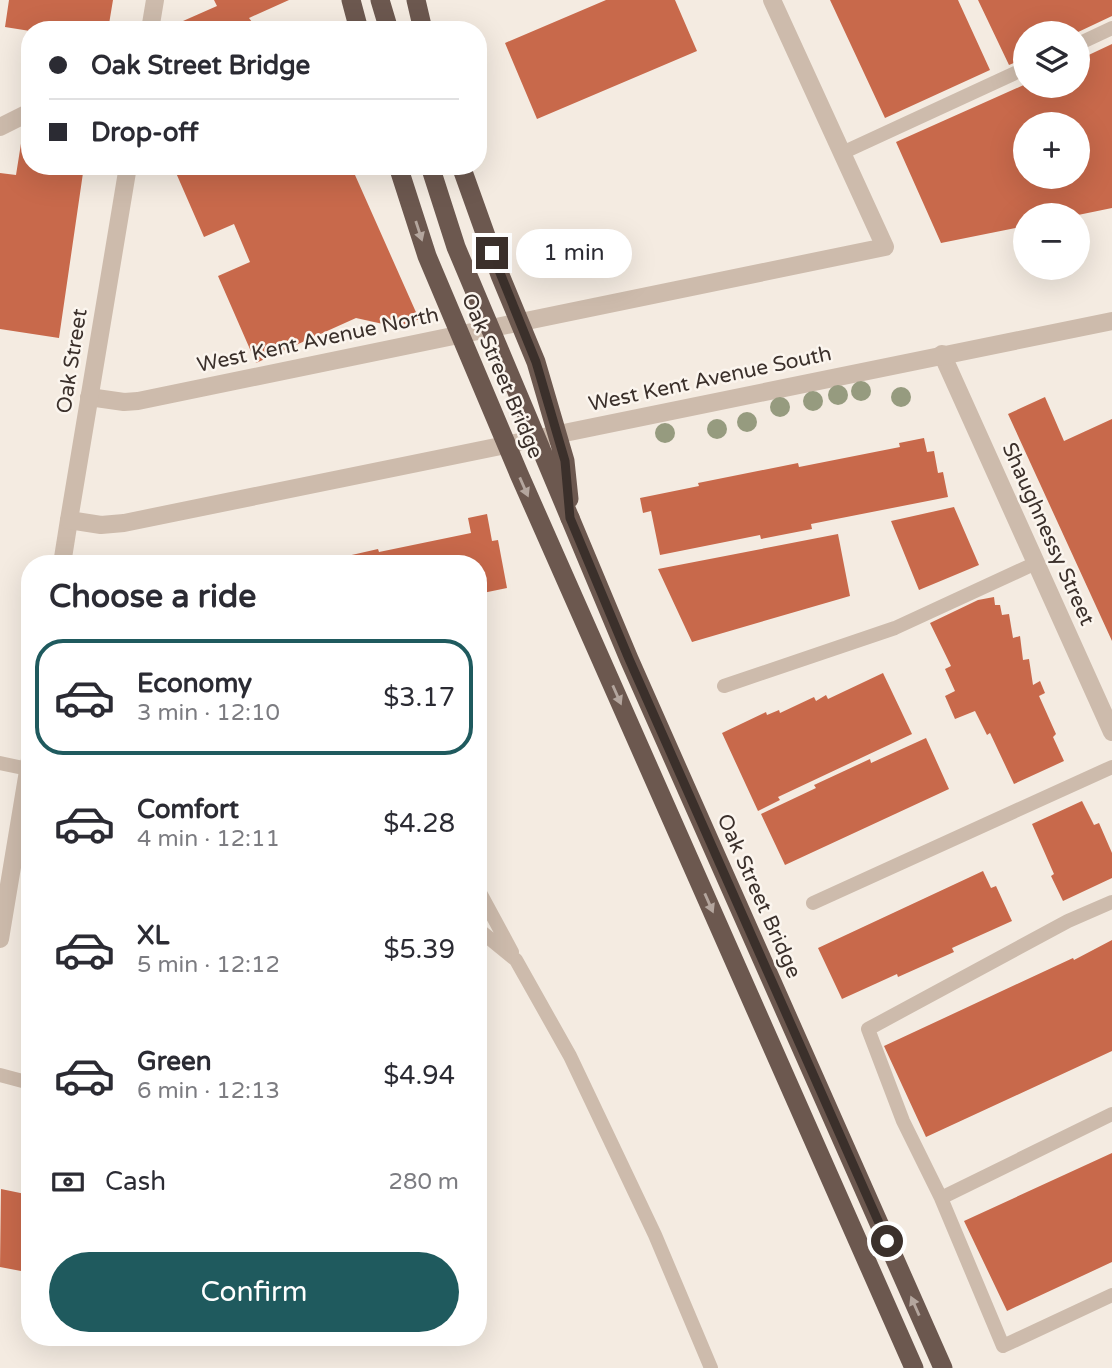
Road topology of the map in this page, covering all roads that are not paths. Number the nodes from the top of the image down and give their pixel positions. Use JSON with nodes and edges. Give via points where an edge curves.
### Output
{"nodes":[{"id":1,"x":155,"y":0,"type":"edge"},
{"id":2,"x":351,"y":0,"type":"edge"},
{"id":3,"x":380,"y":0,"type":"edge"},
{"id":4,"x":416,"y":0,"type":"edge"},
{"id":5,"x":772,"y":0,"type":"edge"},
{"id":6,"x":152,"y":21,"type":"edge"},
{"id":7,"x":357,"y":21,"type":"edge"},
{"id":8,"x":386,"y":21,"type":"edge"},
{"id":9,"x":421,"y":21,"type":"edge"},
{"id":10,"x":1112,"y":28,"type":"edge"},
{"id":11,"x":1090,"y":38,"type":"edge"},
{"id":12,"x":1013,"y":74,"type":"edge"},
{"id":13,"x":21,"y":116,"type":"edge"},
{"id":14,"x":0,"y":127,"type":"edge"},
{"id":15,"x":842,"y":153,"type":"junction"},
{"id":16,"x":126,"y":175,"type":"edge"},
{"id":17,"x":401,"y":175,"type":"edge"},
{"id":18,"x":433,"y":175,"type":"edge"},
{"id":19,"x":464,"y":175,"type":"edge"},
{"id":20,"x":1111,"y":323,"type":"edge"},
{"id":21,"x":942,"y":355,"type":"junction"},
{"id":22,"x":89,"y":397,"type":"junction"},
{"id":23,"x":570,"y":518,"type":"junction"},
{"id":24,"x":69,"y":520,"type":"junction"},
{"id":25,"x":63,"y":555,"type":"edge"},
{"id":26,"x":1036,"y":563,"type":"junction"},
{"id":27,"x":724,"y":686,"type":"dead end"},
{"id":28,"x":1112,"y":733,"type":"edge"},
{"id":29,"x":0,"y":763,"type":"edge"},
{"id":30,"x":21,"y":764,"type":"edge"},
{"id":31,"x":1112,"y":767,"type":"edge"},
{"id":32,"x":21,"y":812,"type":"edge"},
{"id":33,"x":1112,"y":902,"type":"edge"},
{"id":34,"x":813,"y":903,"type":"dead end"},
{"id":35,"x":487,"y":906,"type":"edge"},
{"id":36,"x":487,"y":936,"type":"edge"},
{"id":37,"x":0,"y":939,"type":"edge"},
{"id":38,"x":516,"y":960,"type":"junction"},
{"id":39,"x":0,"y":1075,"type":"edge"},
{"id":40,"x":21,"y":1081,"type":"edge"},
{"id":41,"x":1112,"y":1114,"type":"edge"},
{"id":42,"x":941,"y":1198,"type":"junction"},
{"id":43,"x":1112,"y":1295,"type":"edge"},
{"id":44,"x":711,"y":1368,"type":"edge"},
{"id":45,"x":914,"y":1368,"type":"edge"},
{"id":46,"x":943,"y":1368,"type":"edge"}],
"edges":[{"from":1,"to":6,"type":"street"},
{"from":2,"to":7,"type":"highway"},
{"from":3,"to":8,"type":"highway"},
{"from":4,"to":9,"type":"highway"},
{"from":5,"to":15,"type":"street"},
{"from":10,"to":11,"type":"lane"},
{"from":12,"to":15,"type":"lane"},
{"from":13,"to":14,"type":"street"},
{"from":15,"to":22,"type":"street","name":"West Kent Avenue North","via":[[885,247],[138,401]]},
{"from":16,"to":22,"type":"street","name":"Oak Street"},
{"from":17,"to":45,"type":"highway","name":"Oak Street Bridge","one_way":true,"bridge":true,"via":[[427,256],[519,474]]},
{"from":18,"to":23,"type":"highway","name":"Oak Street Bridge","bridge":true,"via":[[456,247]]},
{"from":19,"to":23,"type":"highway","bridge":true,"via":[[539,375],[565,461]]},
{"from":20,"to":21,"type":"street","name":"West Kent Avenue South"},
{"from":21,"to":24,"type":"street","name":"West Kent Avenue South","via":[[124,523]]},
{"from":21,"to":26,"type":"street","name":"Shaughnessy Street"},
{"from":22,"to":24,"type":"street","name":"Oak Street"},
{"from":46,"to":23,"type":"highway","name":"Oak Street Bridge","one_way":true},
{"from":24,"to":25,"type":"street","name":"Oak Street"},
{"from":26,"to":27,"type":"lane","via":[[895,628]]},
{"from":26,"to":28,"type":"street","name":"Shaughnessy Street"},
{"from":29,"to":30,"type":"lane"},
{"from":31,"to":34,"type":"lane"},
{"from":32,"to":37,"type":"street"},
{"from":33,"to":42,"type":"lane","via":[[868,1029],[903,1121]]},
{"from":35,"to":38,"type":"lane"},
{"from":36,"to":38,"type":"lane"},
{"from":38,"to":44,"type":"lane","via":[[570,1056],[655,1235]]},
{"from":39,"to":40,"type":"lane"},
{"from":41,"to":42,"type":"lane"},
{"from":42,"to":43,"type":"lane","via":[[1003,1346]]}]}
